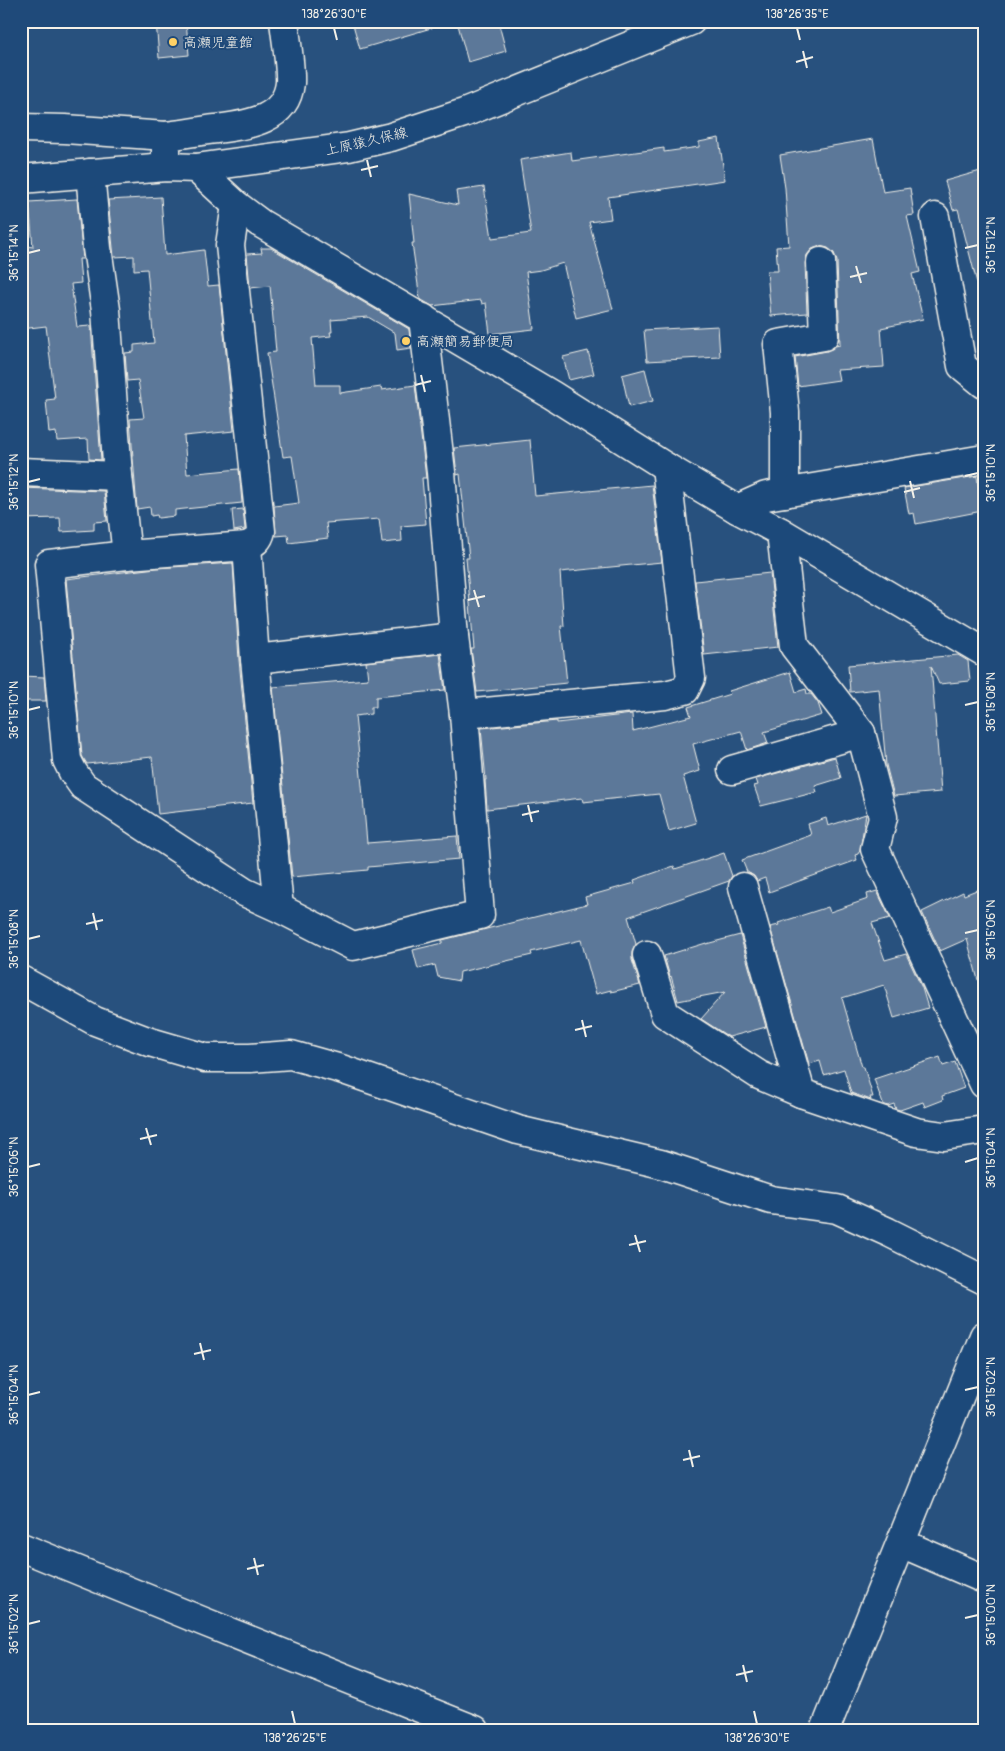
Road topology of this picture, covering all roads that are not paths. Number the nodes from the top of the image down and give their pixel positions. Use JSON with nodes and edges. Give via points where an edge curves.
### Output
{"nodes":[{"id":1,"x":284,"y":21,"type":"edge"},
{"id":2,"x":691,"y":21,"type":"edge"},
{"id":3,"x":21,"y":128,"type":"edge"},
{"id":4,"x":166,"y":136,"type":"junction"},
{"id":5,"x":166,"y":166,"type":"junction"},
{"id":6,"x":196,"y":168,"type":"junction"},
{"id":7,"x":90,"y":173,"type":"junction"},
{"id":8,"x":21,"y":179,"type":"edge"},
{"id":9,"x":236,"y":205,"type":"junction"},
{"id":10,"x":935,"y":218,"type":"dead end"},
{"id":11,"x":821,"y":262,"type":"dead end"},
{"id":12,"x":423,"y":318,"type":"junction"},
{"id":13,"x":984,"y":384,"type":"edge"},
{"id":14,"x":984,"y":459,"type":"edge"},
{"id":15,"x":666,"y":467,"type":"junction"},
{"id":16,"x":21,"y":472,"type":"edge"},
{"id":17,"x":118,"y":476,"type":"junction"},
{"id":18,"x":784,"y":493,"type":"junction"},
{"id":19,"x":737,"y":509,"type":"junction"},
{"id":20,"x":781,"y":532,"type":"junction"},
{"id":21,"x":247,"y":546,"type":"junction"},
{"id":22,"x":126,"y":555,"type":"junction"},
{"id":23,"x":454,"y":637,"type":"junction"},
{"id":24,"x":984,"y":652,"type":"edge"},
{"id":25,"x":255,"y":659,"type":"junction"},
{"id":26,"x":464,"y":714,"type":"junction"},
{"id":27,"x":861,"y":733,"type":"junction"},
{"id":28,"x":732,"y":770,"type":"dead end"},
{"id":29,"x":743,"y":887,"type":"dead end"},
{"id":30,"x":279,"y":908,"type":"junction"},
{"id":31,"x":647,"y":955,"type":"dead end"},
{"id":32,"x":21,"y":980,"type":"edge"},
{"id":33,"x":984,"y":1084,"type":"edge"},
{"id":34,"x":800,"y":1093,"type":"junction"},
{"id":35,"x":984,"y":1130,"type":"edge"},
{"id":36,"x":984,"y":1280,"type":"edge"},
{"id":37,"x":984,"y":1336,"type":"edge"},
{"id":38,"x":901,"y":1543,"type":"junction"},
{"id":39,"x":21,"y":1547,"type":"edge"},
{"id":40,"x":984,"y":1579,"type":"edge"},
{"id":41,"x":475,"y":1730,"type":"edge"},
{"id":42,"x":825,"y":1730,"type":"edge"}],
"edges":[{"from":1,"to":4,"type":"street","via":[[290,82],[286,97],[277,110],[248,124]]},
{"from":2,"to":6,"type":"street","name":"上原猿久保線","via":[[464,113],[391,137],[349,147]]},
{"from":3,"to":4,"type":"street"},
{"from":4,"to":5,"type":"street"},
{"from":5,"to":6,"type":"street","name":"上原猿久保線"},
{"from":5,"to":7,"type":"street","name":"上原猿久保線"},
{"from":6,"to":9,"type":"street"},
{"from":7,"to":8,"type":"street","name":"上原猿久保線"},
{"from":7,"to":17,"type":"street","via":[[106,310]]},
{"from":9,"to":12,"type":"street","via":[[260,223]]},
{"from":9,"to":21,"type":"street","via":[[230,245],[262,531],[260,538]]},
{"from":10,"to":13,"type":"street","via":[[962,366]]},
{"from":11,"to":18,"type":"street","via":[[824,336],[778,344],[785,412]]},
{"from":12,"to":15,"type":"street"},
{"from":12,"to":23,"type":"street","via":[[441,472]]},
{"from":14,"to":18,"type":"street"},
{"from":15,"to":19,"type":"street"},
{"from":15,"to":26,"type":"street","via":[[691,678],[685,690],[665,696]]},
{"from":16,"to":17,"type":"street"},
{"from":17,"to":22,"type":"street"},
{"from":18,"to":19,"type":"street","via":[[766,496]]},
{"from":19,"to":20,"type":"street"},
{"from":20,"to":24,"type":"street"},
{"from":20,"to":27,"type":"street","via":[[794,646]]},
{"from":21,"to":22,"type":"street"},
{"from":21,"to":25,"type":"street"},
{"from":22,"to":30,"type":"street","via":[[49,564],[67,760],[83,786],[244,892]]},
{"from":23,"to":25,"type":"street"},
{"from":23,"to":26,"type":"street"},
{"from":25,"to":30,"type":"street"},
{"from":26,"to":30,"type":"street","via":[[480,915],[353,946]]},
{"from":27,"to":28,"type":"street"},
{"from":27,"to":33,"type":"street","via":[[883,817],[875,849]]},
{"from":29,"to":34,"type":"street"},
{"from":31,"to":34,"type":"street","via":[[665,1014],[759,1075]]},
{"from":32,"to":36,"type":"street","via":[[95,1020],[150,1042],[205,1058],[290,1055],[341,1069],[518,1130],[661,1164],[771,1200],[838,1209]]},
{"from":34,"to":35,"type":"street","via":[[916,1132],[944,1136]]},
{"from":37,"to":38,"type":"street"},
{"from":38,"to":40,"type":"street"},
{"from":38,"to":42,"type":"street"},
{"from":39,"to":41,"type":"street"}]}
